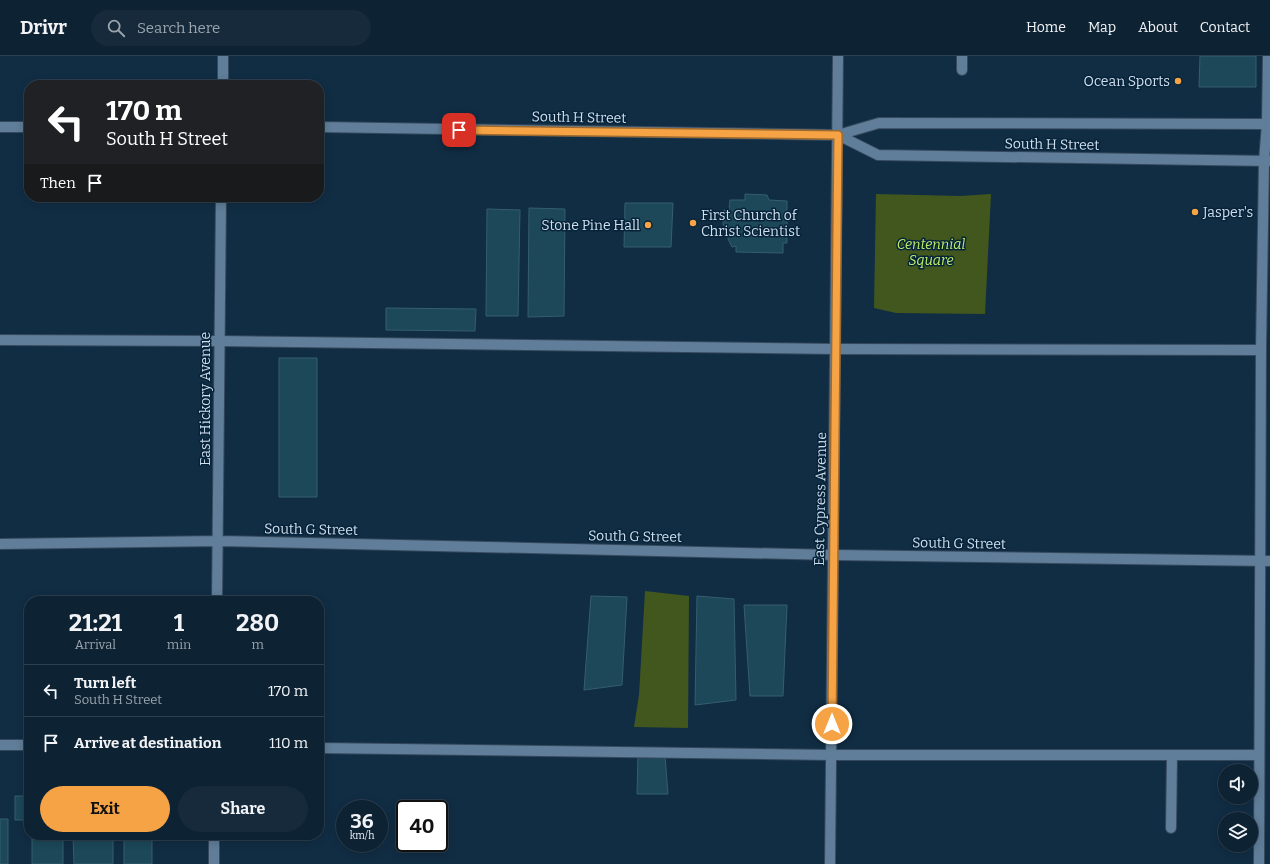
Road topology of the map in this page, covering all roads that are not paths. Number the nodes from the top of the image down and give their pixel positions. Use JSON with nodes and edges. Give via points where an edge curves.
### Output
{"nodes":[{"id":1,"x":223,"y":56,"type":"edge"},
{"id":2,"x":838,"y":56,"type":"edge"},
{"id":3,"x":962,"y":56,"type":"edge"},
{"id":4,"x":1268,"y":56,"type":"edge"},
{"id":5,"x":962,"y":70,"type":"dead end"},
{"id":6,"x":222,"y":80,"type":"edge"},
{"id":7,"x":1268,"y":124,"type":"edge"},
{"id":8,"x":0,"y":127,"type":"edge"},
{"id":9,"x":24,"y":127,"type":"edge"},
{"id":10,"x":324,"y":128,"type":"edge"},
{"id":11,"x":838,"y":135,"type":"junction"},
{"id":12,"x":1267,"y":161,"type":"edge"},
{"id":13,"x":221,"y":202,"type":"edge"},
{"id":14,"x":1266,"y":264,"type":"edge"},
{"id":15,"x":0,"y":340,"type":"edge"},
{"id":16,"x":218,"y":341,"type":"junction"},
{"id":17,"x":836,"y":349,"type":"junction"},
{"id":18,"x":1261,"y":350,"type":"junction"},
{"id":19,"x":1265,"y":502,"type":"edge"},
{"id":20,"x":218,"y":541,"type":"junction"},
{"id":21,"x":0,"y":544,"type":"edge"},
{"id":22,"x":834,"y":555,"type":"junction"},
{"id":23,"x":1259,"y":561,"type":"junction"},
{"id":24,"x":1270,"y":561,"type":"edge"},
{"id":25,"x":217,"y":596,"type":"edge"},
{"id":26,"x":0,"y":745,"type":"edge"},
{"id":27,"x":24,"y":745,"type":"edge"},
{"id":28,"x":324,"y":748,"type":"edge"},
{"id":29,"x":832,"y":755,"type":"junction"},
{"id":30,"x":1172,"y":755,"type":"junction"},
{"id":31,"x":1258,"y":755,"type":"junction"},
{"id":32,"x":1171,"y":828,"type":"dead end"},
{"id":33,"x":214,"y":840,"type":"edge"},
{"id":34,"x":214,"y":864,"type":"edge"},
{"id":35,"x":830,"y":864,"type":"edge"},
{"id":36,"x":1259,"y":864,"type":"edge"}],
"edges":[{"from":1,"to":6,"type":"street"},
{"from":2,"to":11,"type":"street","name":"East Cypress Avenue"},
{"from":3,"to":5,"type":"street"},
{"from":4,"to":7,"type":"street"},
{"from":7,"to":11,"type":"street","name":"South H Street","via":[[879,123]]},
{"from":7,"to":12,"type":"street"},
{"from":8,"to":9,"type":"street"},
{"from":10,"to":11,"type":"street","name":"South H Street"},
{"from":11,"to":12,"type":"street","name":"South H Street","via":[[878,155]]},
{"from":11,"to":17,"type":"street","name":"East Cypress Avenue"},
{"from":12,"to":14,"type":"street"},
{"from":13,"to":16,"type":"street","name":"East Hickory Avenue"},
{"from":14,"to":18,"type":"street"},
{"from":15,"to":16,"type":"street"},
{"from":16,"to":17,"type":"street"},
{"from":16,"to":20,"type":"street","name":"East Hickory Avenue"},
{"from":17,"to":18,"type":"street"},
{"from":17,"to":22,"type":"street","name":"East Cypress Avenue"},
{"from":18,"to":19,"type":"street"},
{"from":19,"to":23,"type":"street"},
{"from":20,"to":21,"type":"street","name":"South G Street"},
{"from":20,"to":22,"type":"street","name":"South G Street"},
{"from":20,"to":25,"type":"street","name":"East Hickory Avenue"},
{"from":22,"to":23,"type":"street","name":"South G Street"},
{"from":22,"to":29,"type":"street","name":"East Cypress Avenue"},
{"from":23,"to":24,"type":"street","name":"South G Street"},
{"from":23,"to":31,"type":"street"},
{"from":26,"to":27,"type":"street"},
{"from":28,"to":29,"type":"street"},
{"from":29,"to":30,"type":"street"},
{"from":29,"to":35,"type":"street","name":"East Cypress Avenue"},
{"from":30,"to":31,"type":"street"},
{"from":30,"to":32,"type":"street"},
{"from":31,"to":36,"type":"street"},
{"from":33,"to":34,"type":"street"}]}
